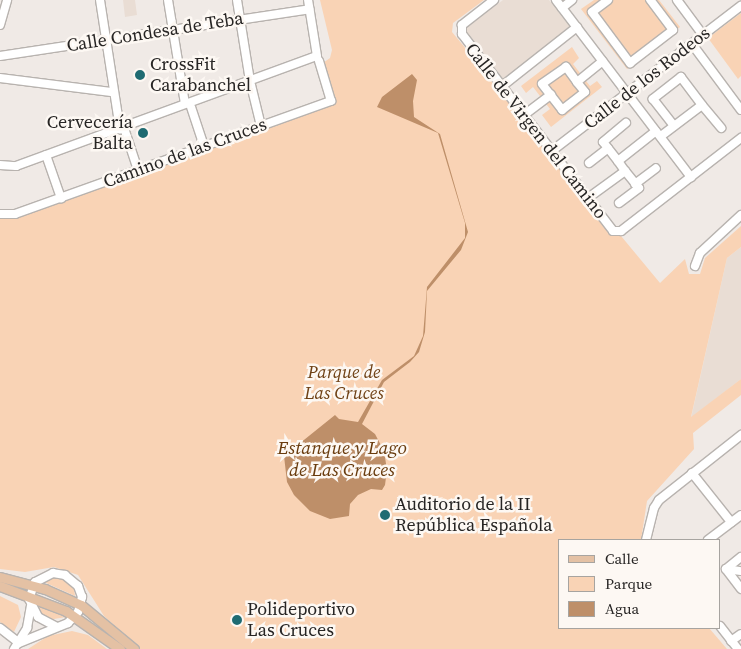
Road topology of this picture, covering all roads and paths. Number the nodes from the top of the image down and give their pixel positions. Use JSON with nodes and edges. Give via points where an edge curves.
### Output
{"nodes":[{"id":1,"x":6,"y":0,"type":"edge"},
{"id":2,"x":100,"y":0,"type":"edge"},
{"id":3,"x":168,"y":0,"type":"edge"},
{"id":4,"x":237,"y":0,"type":"edge"},
{"id":5,"x":308,"y":0,"type":"edge"},
{"id":6,"x":494,"y":0,"type":"edge"},
{"id":7,"x":556,"y":0,"type":"edge"},
{"id":8,"x":572,"y":0,"type":"edge"},
{"id":9,"x":607,"y":0,"type":"edge"},
{"id":10,"x":650,"y":0,"type":"edge"},
{"id":11,"x":677,"y":0,"type":"edge"},
{"id":12,"x":741,"y":6,"type":"edge"},
{"id":13,"x":562,"y":8,"type":"junction"},
{"id":14,"x":309,"y":9,"type":"junction"},
{"id":15,"x":239,"y":19,"type":"junction"},
{"id":16,"x":0,"y":25,"type":"edge"},
{"id":17,"x":577,"y":27,"type":"junction"},
{"id":18,"x":172,"y":28,"type":"junction"},
{"id":19,"x":703,"y":34,"type":"junction"},
{"id":20,"x":105,"y":39,"type":"junction"},
{"id":21,"x":692,"y":44,"type":"junction"},
{"id":22,"x":0,"y":56,"type":"edge"},
{"id":23,"x":318,"y":58,"type":"junction"},
{"id":24,"x":603,"y":61,"type":"junction"},
{"id":25,"x":0,"y":78,"type":"edge"},
{"id":26,"x":577,"y":82,"type":"junction"},
{"id":27,"x":250,"y":83,"type":"junction"},
{"id":28,"x":501,"y":87,"type":"junction"},
{"id":29,"x":111,"y":92,"type":"dead end"},
{"id":30,"x":627,"y":93,"type":"junction"},
{"id":31,"x":551,"y":95,"type":"junction"},
{"id":32,"x":702,"y":105,"type":"junction"},
{"id":33,"x":188,"y":106,"type":"junction"},
{"id":34,"x":741,"y":110,"type":"edge"},
{"id":35,"x":524,"y":115,"type":"junction"},
{"id":36,"x":626,"y":123,"type":"dead end"},
{"id":37,"x":260,"y":126,"type":"junction"},
{"id":38,"x":674,"y":126,"type":"junction"},
{"id":39,"x":721,"y":128,"type":"dead end"},
{"id":40,"x":122,"y":130,"type":"junction"},
{"id":41,"x":659,"y":134,"type":"junction"},
{"id":42,"x":741,"y":138,"type":"edge"},
{"id":43,"x":204,"y":146,"type":"junction"},
{"id":44,"x":608,"y":148,"type":"junction"},
{"id":45,"x":553,"y":150,"type":"junction"},
{"id":46,"x":46,"y":155,"type":"junction"},
{"id":47,"x":618,"y":161,"type":"junction"},
{"id":48,"x":589,"y":163,"type":"dead end"},
{"id":49,"x":0,"y":166,"type":"edge"},
{"id":50,"x":656,"y":168,"type":"dead end"},
{"id":51,"x":138,"y":170,"type":"junction"},
{"id":52,"x":625,"y":171,"type":"junction"},
{"id":53,"x":691,"y":176,"type":"junction"},
{"id":54,"x":635,"y":184,"type":"junction"},
{"id":55,"x":61,"y":198,"type":"junction"},
{"id":56,"x":588,"y":198,"type":"junction"},
{"id":57,"x":619,"y":204,"type":"dead end"},
{"id":58,"x":0,"y":214,"type":"edge"},
{"id":59,"x":741,"y":215,"type":"edge"},
{"id":60,"x":695,"y":266,"type":"dead end"},
{"id":61,"x":741,"y":435,"type":"edge"},
{"id":62,"x":692,"y":473,"type":"junction"},
{"id":63,"x":741,"y":515,"type":"edge"},
{"id":64,"x":731,"y":522,"type":"junction"},
{"id":65,"x":646,"y":539,"type":"edge"},
{"id":66,"x":709,"y":539,"type":"edge"},
{"id":67,"x":741,"y":557,"type":"edge"},
{"id":68,"x":726,"y":568,"type":"junction"},
{"id":69,"x":741,"y":571,"type":"edge"},
{"id":70,"x":0,"y":577,"type":"edge"},
{"id":71,"x":33,"y":585,"type":"junction"},
{"id":72,"x":0,"y":586,"type":"edge"},
{"id":73,"x":741,"y":589,"type":"edge"},
{"id":74,"x":30,"y":595,"type":"junction"},
{"id":75,"x":81,"y":605,"type":"junction"},
{"id":76,"x":31,"y":606,"type":"junction"},
{"id":77,"x":76,"y":616,"type":"junction"},
{"id":78,"x":57,"y":626,"type":"junction"},
{"id":79,"x":721,"y":627,"type":"edge"},
{"id":80,"x":0,"y":628,"type":"edge"},
{"id":81,"x":741,"y":634,"type":"edge"},
{"id":82,"x":731,"y":641,"type":"junction"},
{"id":83,"x":17,"y":646,"type":"edge"},
{"id":84,"x":120,"y":649,"type":"edge"},
{"id":85,"x":134,"y":649,"type":"edge"},
{"id":86,"x":738,"y":649,"type":"edge"}],
"edges":[{"from":1,"to":16,"type":"street"},
{"from":2,"to":20,"type":"street"},
{"from":3,"to":18,"type":"street"},
{"from":4,"to":15,"type":"street"},
{"from":5,"to":14,"type":"street"},
{"from":6,"to":28,"type":"street","name":"Calle de Virgen del Camino","via":[[464,23],[462,34]]},
{"from":7,"to":13,"type":"street"},
{"from":8,"to":13,"type":"street"},
{"from":9,"to":10,"type":"street","via":[[592,12],[630,63],[673,30]]},
{"from":11,"to":19,"type":"street"},
{"from":12,"to":19,"type":"street","name":"Calle de los Rodeos"},
{"from":13,"to":17,"type":"street"},
{"from":14,"to":15,"type":"street","name":"Calle Condesa de Teba"},
{"from":14,"to":23,"type":"street"},
{"from":15,"to":18,"type":"street","name":"Calle Condesa de Teba"},
{"from":15,"to":27,"type":"street"},
{"from":17,"to":24,"type":"street"},
{"from":17,"to":28,"type":"street"},
{"from":18,"to":20,"type":"street","name":"Calle Condesa de Teba"},
{"from":18,"to":33,"type":"street"},
{"from":19,"to":21,"type":"street","name":"Calle de los Rodeos"},
{"from":20,"to":22,"type":"street","name":"Calle Condesa de Teba"},
{"from":20,"to":40,"type":"street"},
{"from":21,"to":30,"type":"street","name":"Calle de los Rodeos"},
{"from":21,"to":34,"type":"street"},
{"from":23,"to":27,"type":"street"},
{"from":23,"to":37,"type":"street","name":"Camino de las Cruces","via":[[331,101]]},
{"from":24,"to":26,"type":"street"},
{"from":24,"to":30,"type":"street"},
{"from":25,"to":29,"type":"street"},
{"from":26,"to":31,"type":"street","via":[[585,92],[562,110]]},
{"from":26,"to":31,"type":"street","via":[[566,67],[542,84]]},
{"from":27,"to":33,"type":"street"},
{"from":27,"to":37,"type":"street"},
{"from":28,"to":35,"type":"street","name":"Calle de Virgen del Camino"},
{"from":30,"to":41,"type":"street"},
{"from":30,"to":45,"type":"street","name":"Calle de los Rodeos"},
{"from":31,"to":35,"type":"street"},
{"from":32,"to":38,"type":"street"},
{"from":32,"to":38,"type":"street","via":[[681,78],[653,99]]},
{"from":32,"to":39,"type":"street"},
{"from":33,"to":40,"type":"street"},
{"from":33,"to":43,"type":"street"},
{"from":35,"to":45,"type":"street","name":"Calle de Virgen del Camino"},
{"from":36,"to":44,"type":"street","via":[[603,142]]},
{"from":37,"to":43,"type":"street","name":"Camino de las Cruces"},
{"from":38,"to":41,"type":"street"},
{"from":40,"to":46,"type":"street"},
{"from":40,"to":51,"type":"street"},
{"from":41,"to":47,"type":"street"},
{"from":41,"to":53,"type":"street"},
{"from":42,"to":53,"type":"street"},
{"from":43,"to":51,"type":"street","name":"Camino de las Cruces"},
{"from":44,"to":47,"type":"street"},
{"from":44,"to":48,"type":"street"},
{"from":45,"to":56,"type":"street","name":"Calle de Virgen del Camino"},
{"from":46,"to":49,"type":"street","via":[[16,166]]},
{"from":46,"to":55,"type":"street"},
{"from":47,"to":52,"type":"street"},
{"from":50,"to":54,"type":"street"},
{"from":51,"to":55,"type":"street","name":"Camino de las Cruces"},
{"from":52,"to":54,"type":"street"},
{"from":52,"to":56,"type":"street"},
{"from":53,"to":56,"type":"street","name":"Calle de Virgen del Camino","via":[[621,231],[613,231]]},
{"from":54,"to":57,"type":"street","via":[[639,188]]},
{"from":55,"to":58,"type":"street","name":"Camino de las Cruces","via":[[15,214]]},
{"from":59,"to":60,"type":"street","via":[[700,253]]},
{"from":61,"to":62,"type":"street"},
{"from":62,"to":64,"type":"street"},
{"from":62,"to":65,"type":"street","via":[[654,508]]},
{"from":63,"to":64,"type":"street"},
{"from":64,"to":66,"type":"street"},
{"from":67,"to":68,"type":"street"},
{"from":68,"to":69,"type":"street"},
{"from":68,"to":73,"type":"street"},
{"from":70,"to":71,"type":"main road"},
{"from":71,"to":74,"type":"street"},
{"from":71,"to":75,"type":"main road"},
{"from":71,"to":75,"type":"street","via":[[50,574],[65,575],[78,586]]},
{"from":72,"to":74,"type":"main road"},
{"from":74,"to":76,"type":"street"},
{"from":74,"to":77,"type":"main road"},
{"from":75,"to":77,"type":"street"},
{"from":75,"to":85,"type":"main road"},
{"from":76,"to":78,"type":"street","via":[[40,619]]},
{"from":76,"to":83,"type":"street","via":[[28,624]]},
{"from":77,"to":78,"type":"street"},
{"from":77,"to":84,"type":"main road"},
{"from":78,"to":83,"type":"street"},
{"from":79,"to":82,"type":"street"},
{"from":80,"to":83,"type":"street"},
{"from":81,"to":82,"type":"street"},
{"from":82,"to":86,"type":"street"}]}
